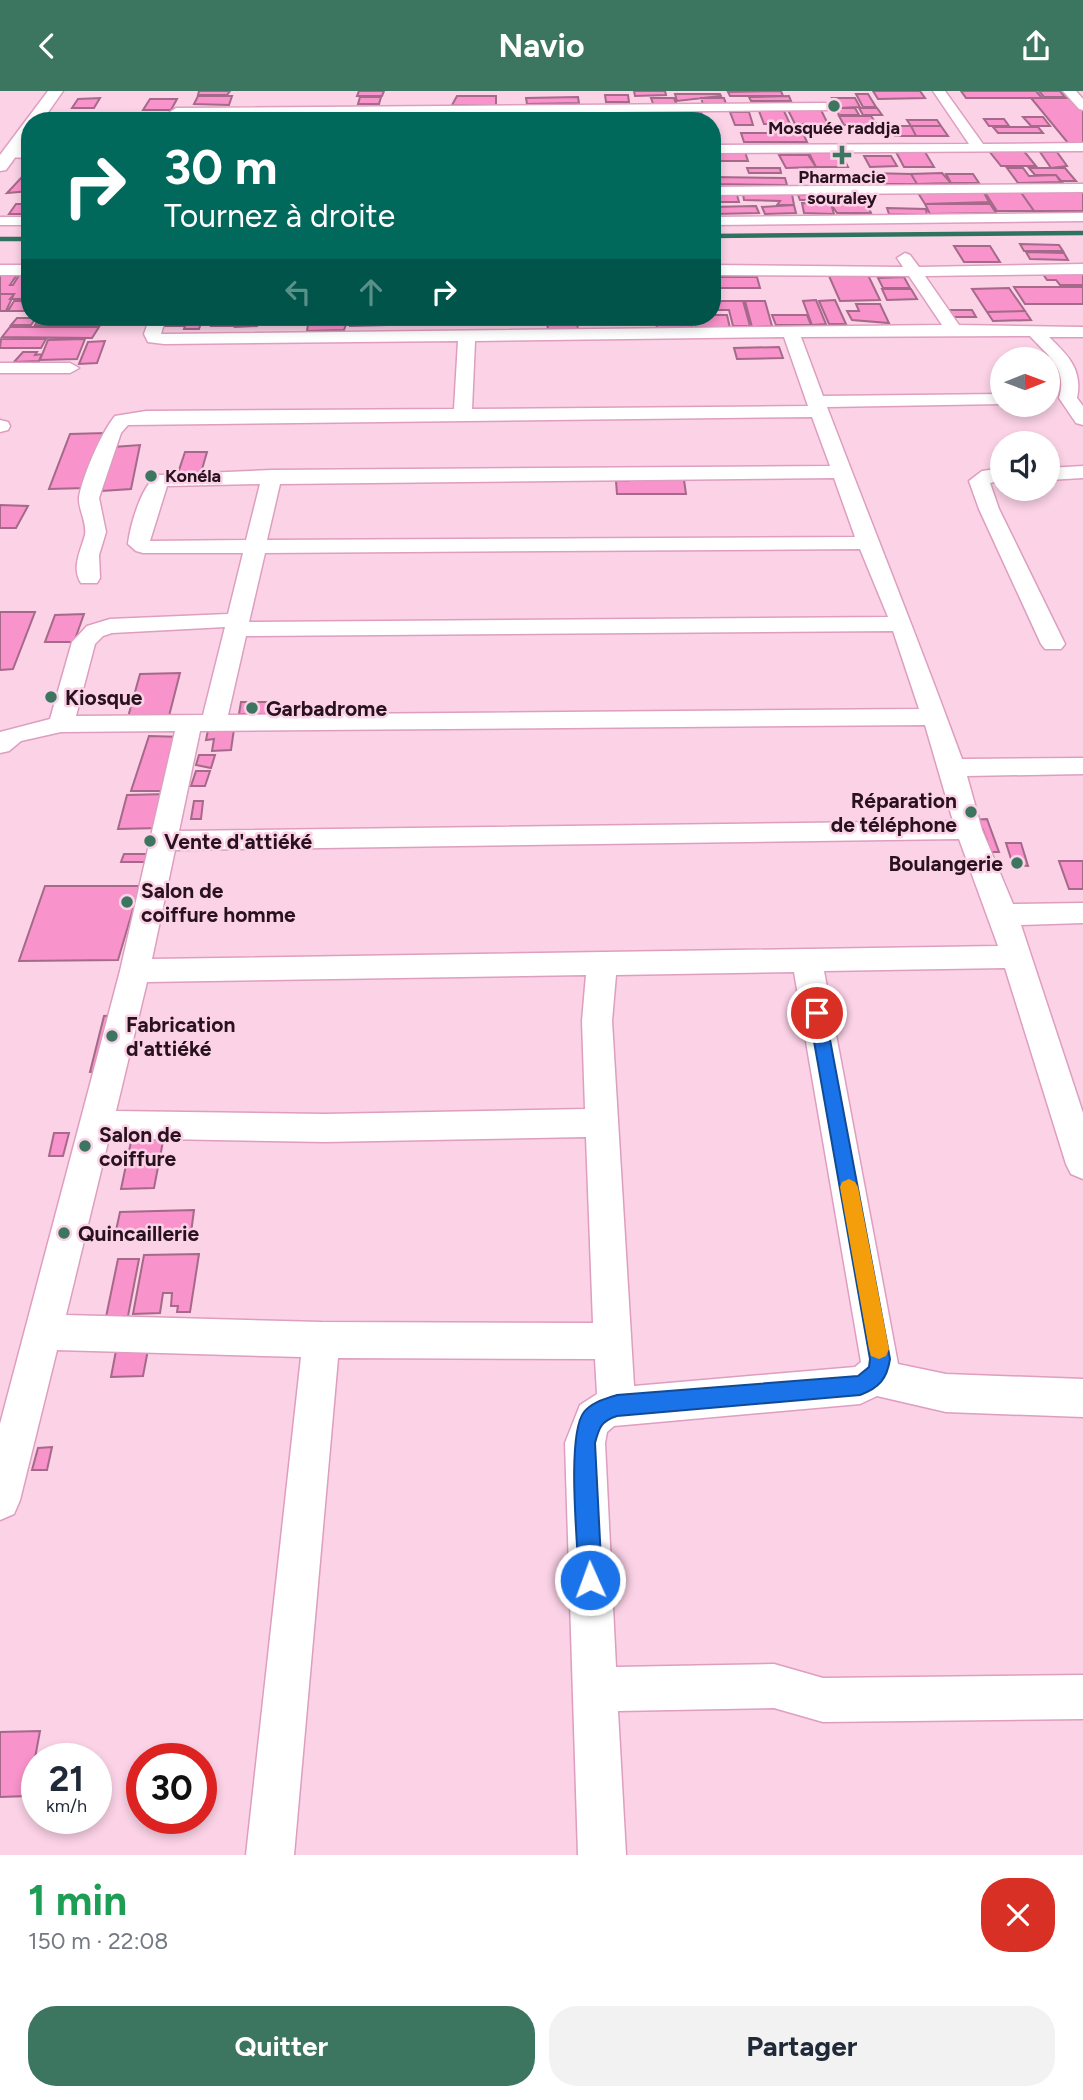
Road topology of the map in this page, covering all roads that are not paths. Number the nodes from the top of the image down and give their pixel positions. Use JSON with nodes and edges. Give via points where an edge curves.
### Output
{"nodes":[{"id":1,"x":55,"y":91,"type":"edge"},
{"id":2,"x":816,"y":91,"type":"edge"},
{"id":3,"x":939,"y":91,"type":"edge"},
{"id":4,"x":1069,"y":91,"type":"edge"},
{"id":5,"x":1083,"y":106,"type":"edge"},
{"id":6,"x":502,"y":110,"type":"edge"},
{"id":7,"x":176,"y":111,"type":"edge"},
{"id":8,"x":40,"y":112,"type":"edge"},
{"id":9,"x":21,"y":138,"type":"edge"},
{"id":10,"x":1083,"y":147,"type":"edge"},
{"id":11,"x":979,"y":148,"type":"junction"},
{"id":12,"x":721,"y":149,"type":"edge"},
{"id":13,"x":5,"y":160,"type":"edge"},
{"id":14,"x":1083,"y":188,"type":"edge"},
{"id":15,"x":721,"y":192,"type":"edge"},
{"id":16,"x":875,"y":204,"type":"junction"},
{"id":17,"x":1083,"y":217,"type":"edge"},
{"id":18,"x":721,"y":220,"type":"edge"},
{"id":19,"x":0,"y":221,"type":"edge"},
{"id":20,"x":21,"y":221,"type":"edge"},
{"id":21,"x":900,"y":250,"type":"dead end"},
{"id":22,"x":1083,"y":269,"type":"edge"},
{"id":23,"x":21,"y":270,"type":"edge"},
{"id":24,"x":721,"y":270,"type":"edge"},
{"id":25,"x":915,"y":270,"type":"junction"},
{"id":26,"x":0,"y":271,"type":"edge"},
{"id":27,"x":155,"y":326,"type":"edge"},
{"id":28,"x":536,"y":326,"type":"edge"},
{"id":29,"x":954,"y":330,"type":"junction"},
{"id":30,"x":1083,"y":332,"type":"edge"},
{"id":31,"x":791,"y":333,"type":"junction"},
{"id":32,"x":1036,"y":333,"type":"junction"},
{"id":33,"x":537,"y":336,"type":"junction"},
{"id":34,"x":467,"y":337,"type":"junction"},
{"id":35,"x":0,"y":368,"type":"edge"},
{"id":36,"x":70,"y":368,"type":"dead end"},
{"id":37,"x":1060,"y":398,"type":"edge"},
{"id":38,"x":1068,"y":398,"type":"junction"},
{"id":39,"x":990,"y":400,"type":"edge"},
{"id":40,"x":816,"y":407,"type":"junction"},
{"id":41,"x":463,"y":414,"type":"junction"},
{"id":42,"x":1083,"y":419,"type":"edge"},
{"id":43,"x":841,"y":472,"type":"junction"},
{"id":44,"x":1083,"y":472,"type":"edge"},
{"id":45,"x":1060,"y":473,"type":"edge"},
{"id":46,"x":990,"y":475,"type":"edge"},
{"id":47,"x":272,"y":476,"type":"junction"},
{"id":48,"x":868,"y":543,"type":"junction"},
{"id":49,"x":255,"y":548,"type":"junction"},
{"id":50,"x":89,"y":578,"type":"dead end"},
{"id":51,"x":902,"y":624,"type":"junction"},
{"id":52,"x":236,"y":625,"type":"junction"},
{"id":53,"x":1053,"y":644,"type":"dead end"},
{"id":54,"x":934,"y":717,"type":"junction"},
{"id":55,"x":202,"y":722,"type":"junction"},
{"id":56,"x":61,"y":724,"type":"junction"},
{"id":57,"x":0,"y":745,"type":"edge"},
{"id":58,"x":1083,"y":766,"type":"edge"},
{"id":59,"x":952,"y":768,"type":"junction"},
{"id":60,"x":970,"y":829,"type":"junction"},
{"id":61,"x":162,"y":841,"type":"junction"},
{"id":62,"x":1083,"y":913,"type":"edge"},
{"id":63,"x":1003,"y":915,"type":"junction"},
{"id":64,"x":1014,"y":957,"type":"junction"},
{"id":65,"x":807,"y":960,"type":"junction"},
{"id":66,"x":602,"y":964,"type":"junction"},
{"id":67,"x":135,"y":971,"type":"junction"},
{"id":68,"x":1069,"y":1076,"type":"edge"},
{"id":69,"x":603,"y":1123,"type":"junction"},
{"id":70,"x":96,"y":1124,"type":"junction"},
{"id":71,"x":1083,"y":1164,"type":"edge"},
{"id":72,"x":43,"y":1332,"type":"junction"},
{"id":73,"x":321,"y":1340,"type":"junction"},
{"id":74,"x":612,"y":1341,"type":"junction"},
{"id":75,"x":874,"y":1377,"type":"junction"},
{"id":76,"x":1083,"y":1398,"type":"edge"},
{"id":77,"x":617,"y":1406,"type":"junction"},
{"id":78,"x":0,"y":1500,"type":"edge"},
{"id":79,"x":595,"y":1689,"type":"junction"},
{"id":80,"x":1083,"y":1697,"type":"edge"},
{"id":81,"x":270,"y":1855,"type":"edge"},
{"id":82,"x":602,"y":1855,"type":"edge"}],
"edges":[{"from":1,"to":8,"type":"street"},
{"from":2,"to":6,"type":"street","via":[[827,112]]},
{"from":3,"to":11,"type":"street"},
{"from":4,"to":5,"type":"street"},
{"from":6,"to":7,"type":"street"},
{"from":9,"to":13,"type":"street"},
{"from":10,"to":11,"type":"street"},
{"from":11,"to":12,"type":"street"},
{"from":14,"to":16,"type":"street"},
{"from":15,"to":16,"type":"street"},
{"from":16,"to":17,"type":"street"},
{"from":16,"to":18,"type":"street"},
{"from":19,"to":20,"type":"street"},
{"from":21,"to":25,"type":"street"},
{"from":22,"to":25,"type":"street"},
{"from":23,"to":26,"type":"street"},
{"from":24,"to":25,"type":"street"},
{"from":25,"to":29,"type":"street"},
{"from":27,"to":34,"type":"street","via":[[154,338],[164,339]]},
{"from":28,"to":33,"type":"street"},
{"from":29,"to":31,"type":"street"},
{"from":29,"to":32,"type":"street"},
{"from":30,"to":32,"type":"street"},
{"from":31,"to":33,"type":"street"},
{"from":31,"to":40,"type":"street"},
{"from":32,"to":38,"type":"street","via":[[1070,369]]},
{"from":33,"to":34,"type":"street"},
{"from":34,"to":41,"type":"street"},
{"from":35,"to":36,"type":"street"},
{"from":37,"to":38,"type":"street"},
{"from":38,"to":42,"type":"street"},
{"from":39,"to":40,"type":"street"},
{"from":40,"to":41,"type":"street"},
{"from":40,"to":43,"type":"street"},
{"from":41,"to":50,"type":"street","via":[[122,420],[112,432],[89,498],[96,532],[88,555]]},
{"from":43,"to":47,"type":"street"},
{"from":43,"to":48,"type":"street"},
{"from":44,"to":45,"type":"street"},
{"from":46,"to":53,"type":"street","via":[[979,481],[989,509]]},
{"from":47,"to":49,"type":"street"},
{"from":47,"to":49,"type":"street","via":[[166,479],[159,482],[140,532],[143,547]]},
{"from":48,"to":49,"type":"street"},
{"from":48,"to":51,"type":"street"},
{"from":49,"to":52,"type":"street"},
{"from":51,"to":52,"type":"street"},
{"from":51,"to":54,"type":"street"},
{"from":52,"to":55,"type":"street"},
{"from":52,"to":56,"type":"street","via":[[95,631],[84,642]]},
{"from":54,"to":55,"type":"street"},
{"from":54,"to":59,"type":"street"},
{"from":55,"to":56,"type":"street"},
{"from":55,"to":61,"type":"street"},
{"from":56,"to":57,"type":"street","via":[[13,735]]},
{"from":58,"to":59,"type":"street"},
{"from":59,"to":60,"type":"street"},
{"from":60,"to":61,"type":"street"},
{"from":60,"to":63,"type":"street"},
{"from":61,"to":67,"type":"street"},
{"from":62,"to":63,"type":"street"},
{"from":63,"to":64,"type":"street"},
{"from":64,"to":65,"type":"street"},
{"from":64,"to":68,"type":"street"},
{"from":65,"to":66,"type":"street"},
{"from":65,"to":75,"type":"street","via":[[880,1359]]},
{"from":66,"to":67,"type":"street"},
{"from":66,"to":69,"type":"street","via":[[597,1021]]},
{"from":67,"to":70,"type":"street"},
{"from":68,"to":71,"type":"street"},
{"from":69,"to":70,"type":"street","via":[[326,1128]]},
{"from":69,"to":74,"type":"street"},
{"from":70,"to":72,"type":"street"},
{"from":72,"to":73,"type":"street"},
{"from":72,"to":78,"type":"street"},
{"from":73,"to":74,"type":"street"},
{"from":73,"to":81,"type":"street"},
{"from":74,"to":77,"type":"street"},
{"from":75,"to":76,"type":"street","via":[[946,1393]]},
{"from":75,"to":77,"type":"street","via":[[860,1385]]},
{"from":77,"to":79,"type":"street","via":[[590,1420],[585,1443]]},
{"from":79,"to":80,"type":"street","via":[[774,1686],[823,1700]]},
{"from":79,"to":82,"type":"street"}]}
